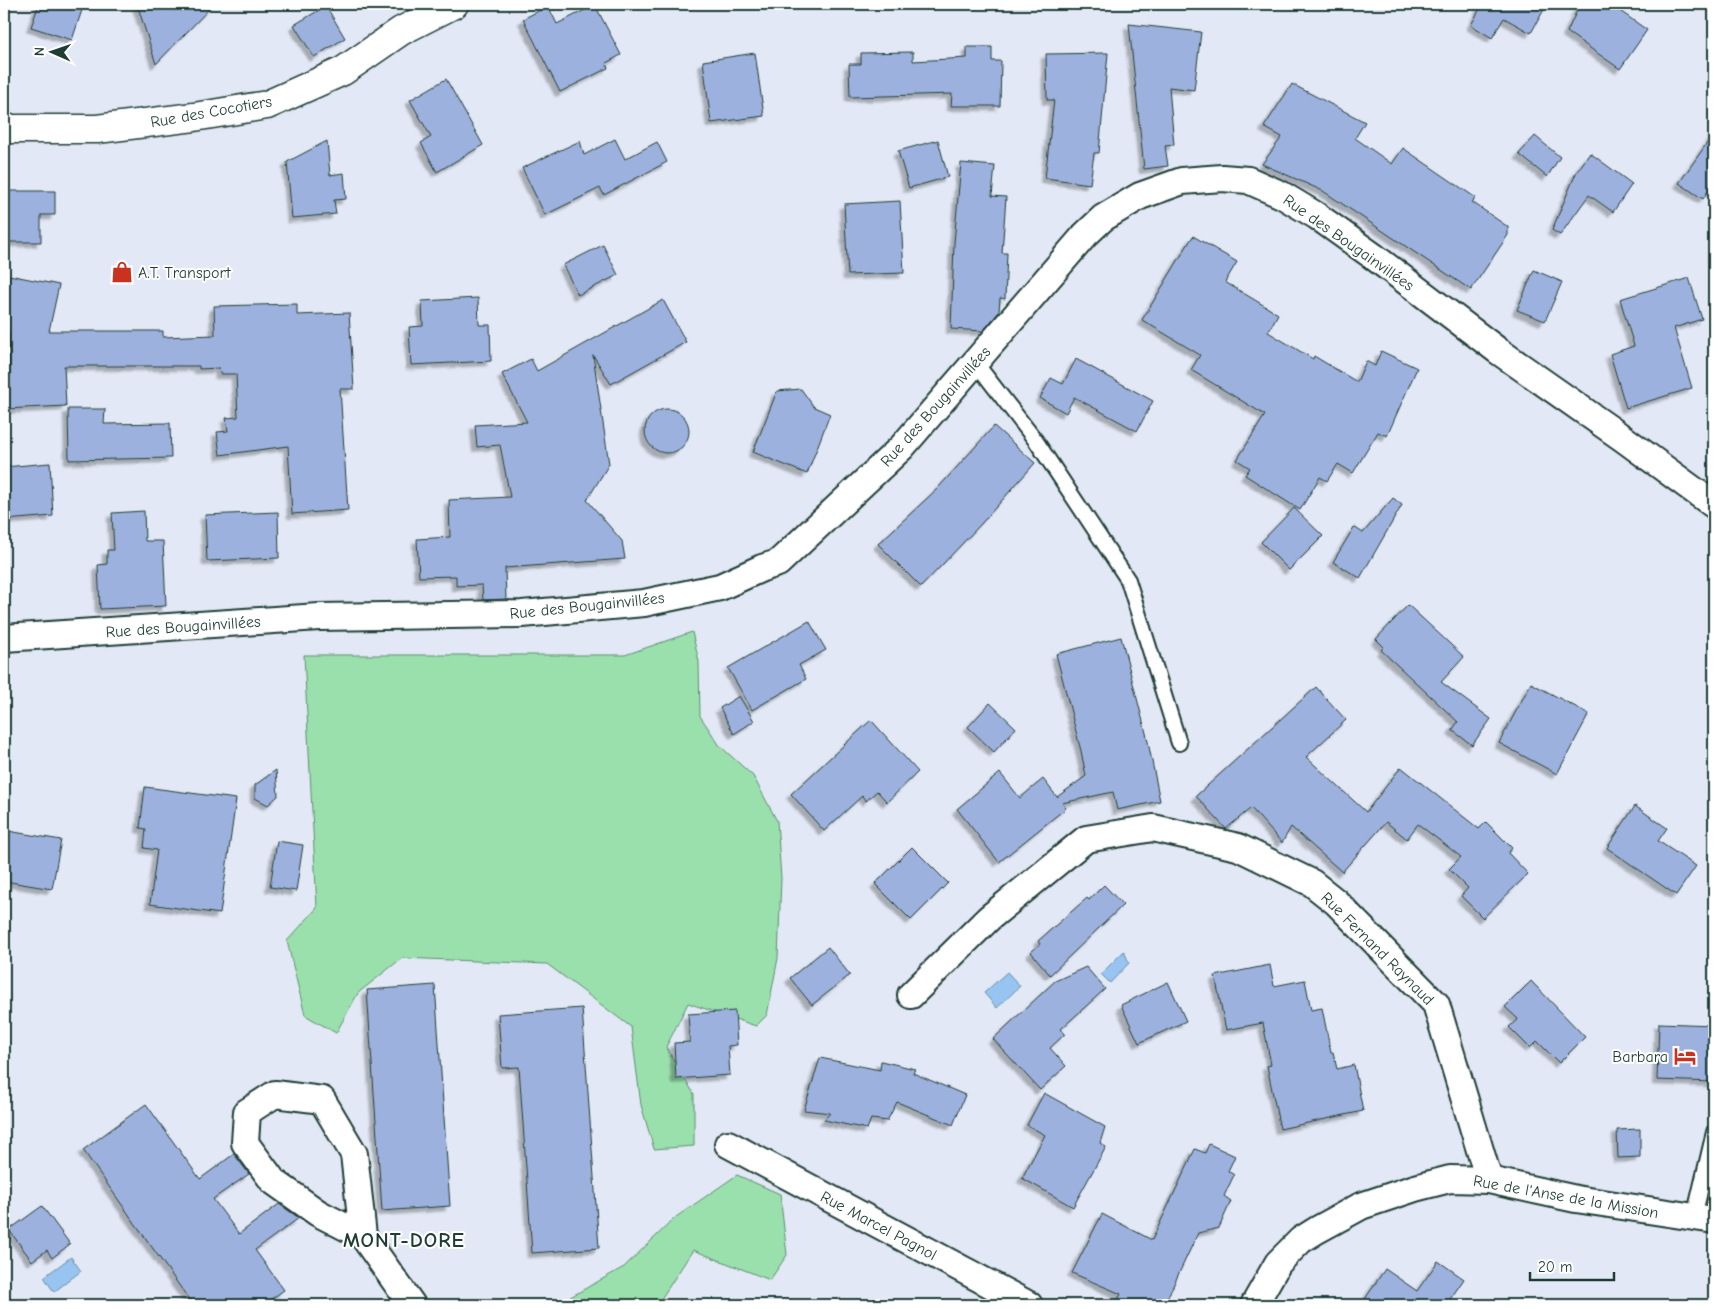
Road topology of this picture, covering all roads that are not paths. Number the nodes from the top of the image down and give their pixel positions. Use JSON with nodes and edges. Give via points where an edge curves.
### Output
{"nodes":[{"id":1,"x":454,"y":4,"type":"edge"},
{"id":2,"x":4,"y":129,"type":"edge"},
{"id":3,"x":975,"y":362,"type":"junction"},
{"id":4,"x":1714,"y":505,"type":"edge"},
{"id":5,"x":4,"y":638,"type":"edge"},
{"id":6,"x":1179,"y":743,"type":"dead end"},
{"id":7,"x":912,"y":995,"type":"dead end"},
{"id":8,"x":1714,"y":1132,"type":"edge"},
{"id":9,"x":728,"y":1144,"type":"dead end"},
{"id":10,"x":1489,"y":1180,"type":"junction"},
{"id":11,"x":1704,"y":1218,"type":"edge"},
{"id":12,"x":363,"y":1236,"type":"junction"},
{"id":13,"x":412,"y":1305,"type":"edge"},
{"id":14,"x":1029,"y":1305,"type":"edge"},
{"id":15,"x":1254,"y":1305,"type":"edge"}],
"edges":[{"from":1,"to":2,"type":"street","name":"Rue des Cocotiers","via":[[401,32],[343,71],[267,105],[97,129]]},
{"from":3,"to":4,"type":"street","name":"Rue des Bougainvillées","via":[[1085,235],[1104,218],[1140,196],[1182,181],[1248,180],[1282,194],[1317,216]]},
{"from":3,"to":5,"type":"street","name":"Rue des Bougainvillées","via":[[902,447],[778,563],[720,587],[644,603],[522,614],[319,616]]},
{"from":3,"to":6,"type":"lane","via":[[1036,441],[1128,580]]},
{"from":7,"to":10,"type":"street","name":"Rue Fernand Raynaud","via":[[989,918],[1086,839],[1153,828],[1238,847],[1312,882],[1336,902],[1436,1004]]},
{"from":8,"to":11,"type":"lane"},
{"from":9,"to":14,"type":"street","name":"Rue Marcel Pagnol"},
{"from":10,"to":11,"type":"street","name":"Rue de l'Anse de la Mission","via":[[1576,1199]]},
{"from":10,"to":15,"type":"street","name":"Rue de l'Anse de la Mission","via":[[1450,1179],[1361,1206],[1316,1230],[1290,1250],[1278,1263]]},
{"from":12,"to":12,"type":"street","via":[[354,1154],[322,1100],[275,1094],[247,1112],[245,1143],[273,1181],[318,1213]]},
{"from":12,"to":13,"type":"street"}]}
